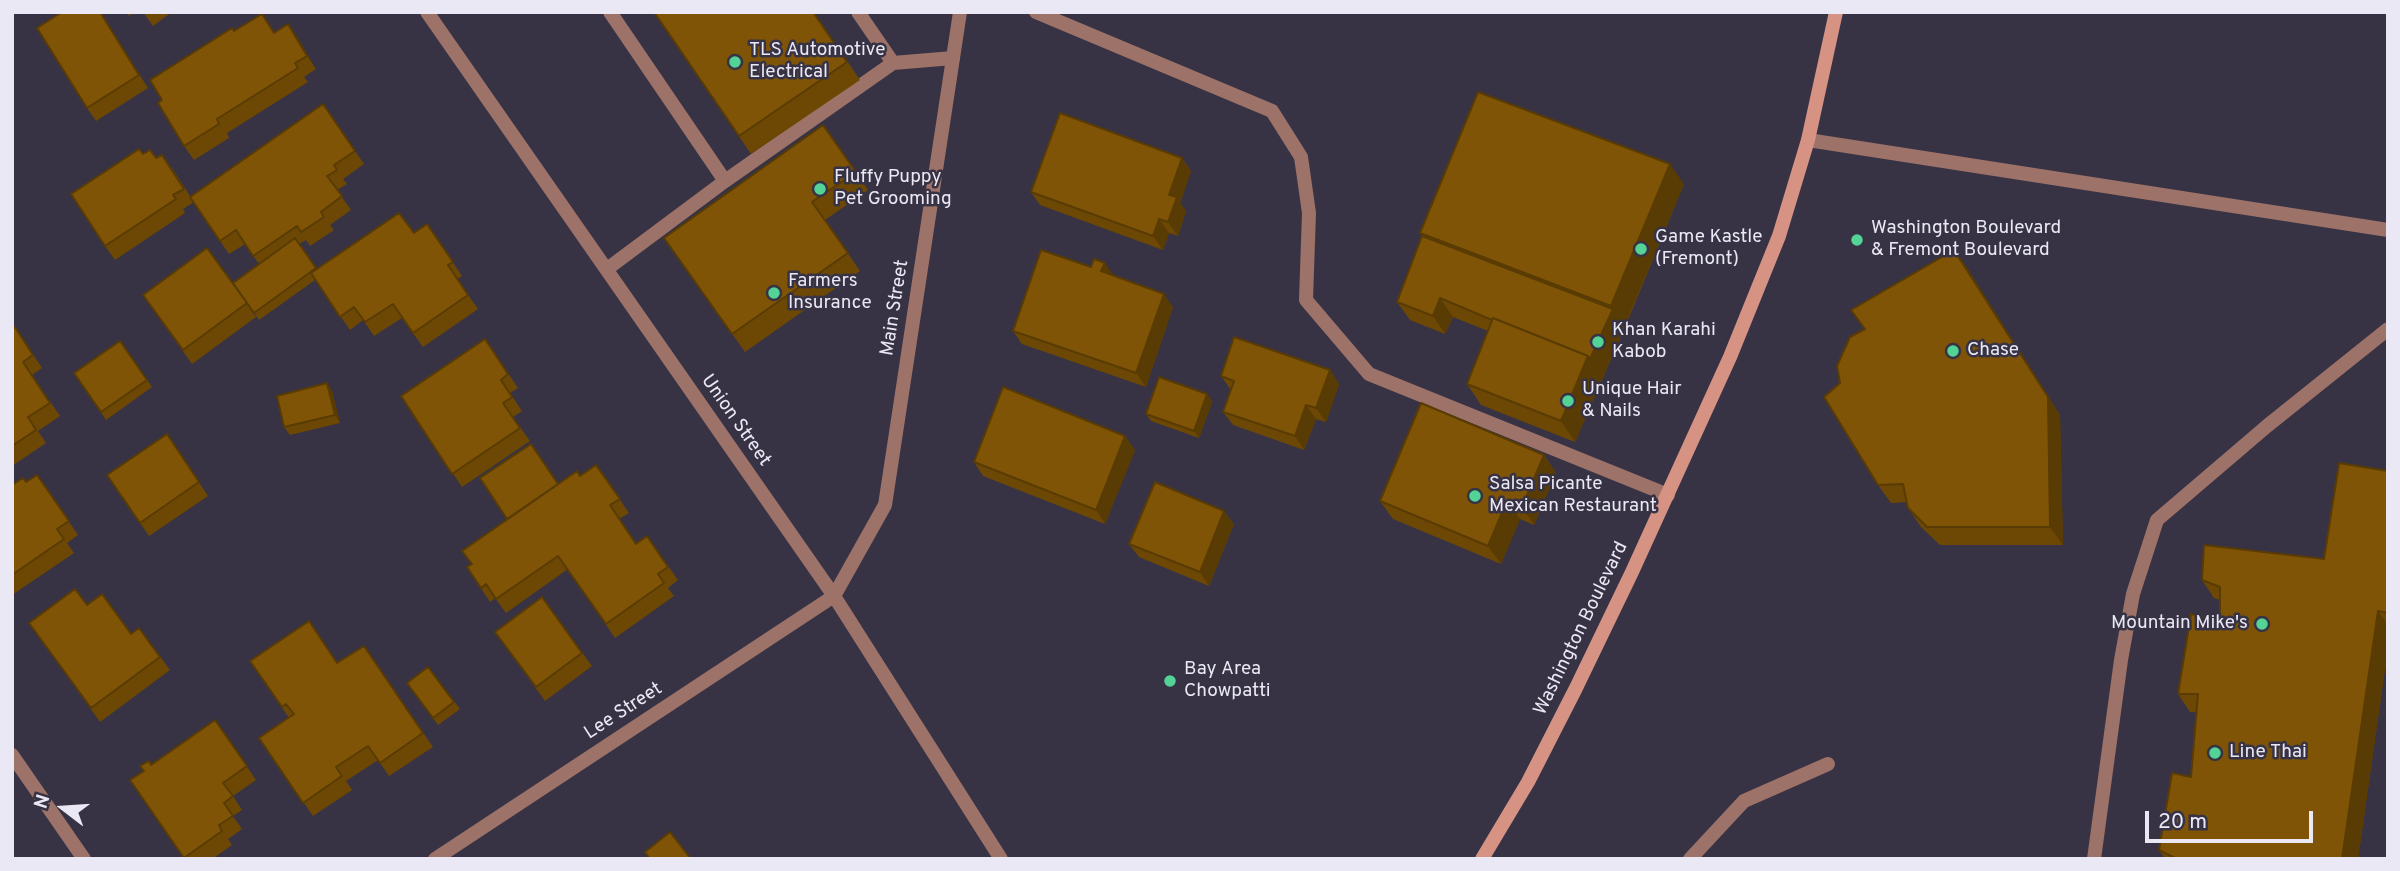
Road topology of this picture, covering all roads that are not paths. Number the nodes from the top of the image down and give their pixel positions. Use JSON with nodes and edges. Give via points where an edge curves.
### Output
{"nodes":[{"id":1,"x":427,"y":12,"type":"edge"},
{"id":2,"x":610,"y":12,"type":"edge"},
{"id":3,"x":858,"y":12,"type":"edge"},
{"id":4,"x":960,"y":12,"type":"edge"},
{"id":5,"x":1035,"y":12,"type":"edge"},
{"id":6,"x":1836,"y":12,"type":"edge"},
{"id":7,"x":953,"y":58,"type":"junction"},
{"id":8,"x":893,"y":63,"type":"junction"},
{"id":9,"x":1808,"y":140,"type":"junction"},
{"id":10,"x":724,"y":181,"type":"junction"},
{"id":11,"x":2388,"y":230,"type":"edge"},
{"id":12,"x":607,"y":270,"type":"junction"},
{"id":13,"x":2388,"y":330,"type":"edge"},
{"id":14,"x":1668,"y":495,"type":"junction"},
{"id":15,"x":834,"y":596,"type":"junction"},
{"id":16,"x":12,"y":755,"type":"edge"},
{"id":17,"x":1829,"y":764,"type":"dead end"},
{"id":18,"x":1485,"y":856,"type":"edge"},
{"id":19,"x":84,"y":859,"type":"edge"},
{"id":20,"x":435,"y":859,"type":"edge"},
{"id":21,"x":1001,"y":859,"type":"edge"},
{"id":22,"x":1690,"y":859,"type":"edge"},
{"id":23,"x":2094,"y":859,"type":"edge"}],
"edges":[{"from":1,"to":12,"type":"street","name":"Union Street"},
{"from":2,"to":10,"type":"street"},
{"from":3,"to":8,"type":"street"},
{"from":4,"to":7,"type":"street","name":"Main Street"},
{"from":5,"to":14,"type":"street","via":[[1272,111],[1301,157],[1309,213],[1306,300],[1369,374]]},
{"from":6,"to":9,"type":"main road","name":"Washington Boulevard"},
{"from":7,"to":8,"type":"street"},
{"from":7,"to":15,"type":"street","name":"Main Street","via":[[885,505]]},
{"from":8,"to":10,"type":"street"},
{"from":9,"to":11,"type":"street"},
{"from":9,"to":14,"type":"main road","name":"Washington Boulevard","via":[[1769,260]]},
{"from":10,"to":12,"type":"street"},
{"from":12,"to":15,"type":"street","name":"Union Street"},
{"from":13,"to":23,"type":"street","via":[[2157,520],[2133,594]]},
{"from":14,"to":18,"type":"main road","name":"Washington Boulevard","via":[[1570,700]]},
{"from":15,"to":20,"type":"street","name":"Lee Street"},
{"from":15,"to":21,"type":"street","name":"Union Street"},
{"from":16,"to":19,"type":"street"},
{"from":17,"to":22,"type":"street","via":[[1744,802]]}]}
